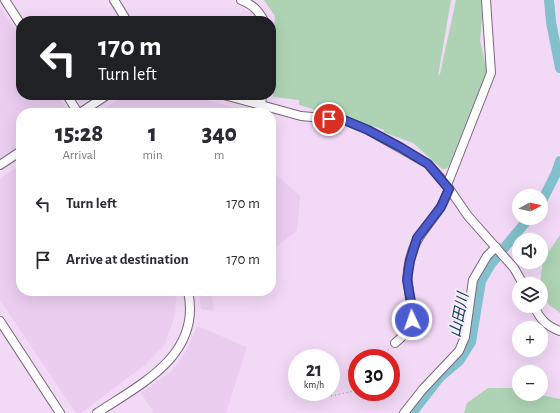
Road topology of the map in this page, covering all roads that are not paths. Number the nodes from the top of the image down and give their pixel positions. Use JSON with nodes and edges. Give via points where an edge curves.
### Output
{"nodes":[{"id":1,"x":4,"y":0,"type":"edge"},
{"id":2,"x":114,"y":0,"type":"edge"},
{"id":3,"x":241,"y":0,"type":"edge"},
{"id":4,"x":486,"y":0,"type":"edge"},
{"id":5,"x":124,"y":16,"type":"edge"},
{"id":6,"x":261,"y":16,"type":"edge"},
{"id":7,"x":16,"y":18,"type":"edge"},
{"id":8,"x":99,"y":100,"type":"edge"},
{"id":9,"x":242,"y":100,"type":"edge"},
{"id":10,"x":262,"y":100,"type":"edge"},
{"id":11,"x":261,"y":105,"type":"junction"},
{"id":12,"x":87,"y":108,"type":"edge"},
{"id":13,"x":272,"y":108,"type":"edge"},
{"id":14,"x":276,"y":109,"type":"edge"},
{"id":15,"x":16,"y":154,"type":"edge"},
{"id":16,"x":0,"y":165,"type":"edge"},
{"id":17,"x":448,"y":187,"type":"junction"},
{"id":18,"x":496,"y":247,"type":"junction"},
{"id":19,"x":519,"y":277,"type":"edge"},
{"id":20,"x":188,"y":296,"type":"edge"},
{"id":21,"x":537,"y":313,"type":"edge"},
{"id":22,"x":0,"y":321,"type":"edge"},
{"id":23,"x":560,"y":331,"type":"edge"},
{"id":24,"x":395,"y":343,"type":"road end"},
{"id":25,"x":60,"y":413,"type":"edge"},
{"id":26,"x":98,"y":413,"type":"edge"},
{"id":27,"x":404,"y":413,"type":"edge"}],
"edges":[{"from":1,"to":7,"type":"street"},
{"from":2,"to":5,"type":"street"},
{"from":3,"to":6,"type":"street","via":[[252,4]]},
{"from":4,"to":17,"type":"street","via":[[491,74]]},
{"from":8,"to":12,"type":"street"},
{"from":9,"to":11,"type":"street"},
{"from":10,"to":11,"type":"street"},
{"from":11,"to":13,"type":"street"},
{"from":14,"to":17,"type":"street","via":[[301,116],[344,120],[368,130],[428,164]]},
{"from":15,"to":16,"type":"street"},
{"from":17,"to":18,"type":"street","via":[[468,216]]},
{"from":17,"to":24,"type":"street","via":[[441,207],[417,238],[407,280],[412,320]]},
{"from":18,"to":19,"type":"street"},
{"from":18,"to":27,"type":"street","via":[[487,256],[474,280],[466,337],[459,351]]},
{"from":20,"to":26,"type":"street","via":[[190,314],[185,333],[173,356],[154,376]]},
{"from":21,"to":23,"type":"street","via":[[549,327]]},
{"from":22,"to":25,"type":"street"}]}
